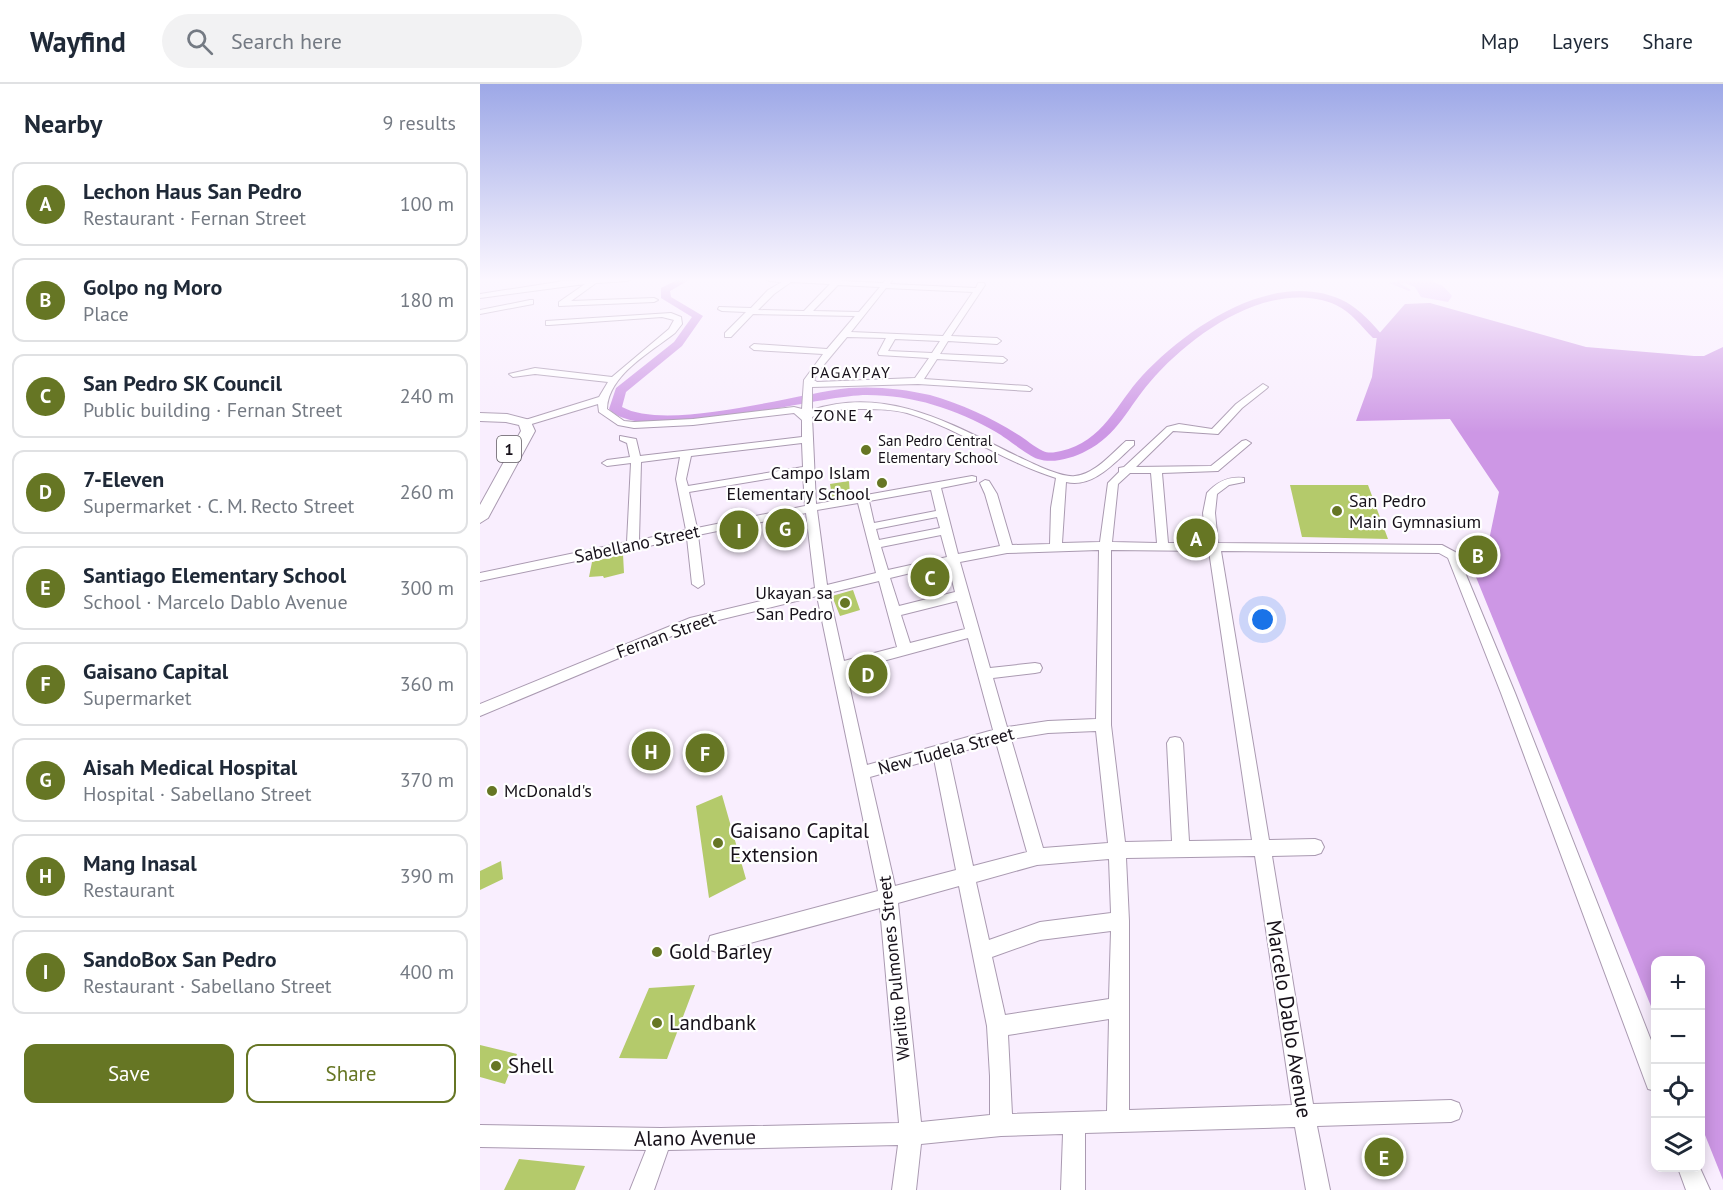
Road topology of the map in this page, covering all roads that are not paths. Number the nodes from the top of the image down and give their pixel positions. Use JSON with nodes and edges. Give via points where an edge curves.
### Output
{"nodes":[{"id":1,"x":672,"y":331,"type":"edge"},
{"id":2,"x":732,"y":331,"type":"edge"},
{"id":3,"x":849,"y":331,"type":"edge"},
{"id":4,"x":950,"y":331,"type":"edge"},
{"id":5,"x":846,"y":334,"type":"junction"},
{"id":6,"x":728,"y":335,"type":"dead end"},
{"id":7,"x":892,"y":336,"type":"junction"},
{"id":8,"x":945,"y":339,"type":"junction"},
{"id":9,"x":997,"y":341,"type":"dead end"},
{"id":10,"x":754,"y":347,"type":"dead end"},
{"id":11,"x":831,"y":352,"type":"junction"},
{"id":12,"x":934,"y":357,"type":"junction"},
{"id":13,"x":1003,"y":360,"type":"dead end"},
{"id":14,"x":513,"y":374,"type":"dead end"},
{"id":15,"x":614,"y":380,"type":"junction"},
{"id":16,"x":918,"y":381,"type":"junction"},
{"id":17,"x":808,"y":383,"type":"junction"},
{"id":18,"x":1263,"y":387,"type":"dead end"},
{"id":19,"x":1027,"y":389,"type":"dead end"},
{"id":20,"x":603,"y":399,"type":"junction"},
{"id":21,"x":807,"y":415,"type":"junction"},
{"id":22,"x":480,"y":417,"type":"edge"},
{"id":23,"x":480,"y":422,"type":"edge"},
{"id":24,"x":525,"y":423,"type":"junction"},
{"id":25,"x":624,"y":438,"type":"dead end"},
{"id":26,"x":807,"y":439,"type":"junction"},
{"id":27,"x":1246,"y":442,"type":"dead end"},
{"id":28,"x":1130,"y":443,"type":"dead end"},
{"id":29,"x":686,"y":454,"type":"junction"},
{"id":30,"x":636,"y":460,"type":"junction"},
{"id":31,"x":607,"y":463,"type":"dead end"},
{"id":32,"x":809,"y":469,"type":"junction"},
{"id":33,"x":1101,"y":469,"type":"junction"},
{"id":34,"x":1127,"y":469,"type":"junction"},
{"id":35,"x":1156,"y":469,"type":"junction"},
{"id":36,"x":1061,"y":478,"type":"junction"},
{"id":37,"x":972,"y":479,"type":"dead end"},
{"id":38,"x":497,"y":480,"type":"junction"},
{"id":39,"x":1240,"y":480,"type":"dead end"},
{"id":40,"x":985,"y":483,"type":"dead end"},
{"id":41,"x":935,"y":485,"type":"junction"},
{"id":42,"x":682,"y":490,"type":"junction"},
{"id":43,"x":480,"y":498,"type":"edge"},
{"id":44,"x":863,"y":498,"type":"junction"},
{"id":45,"x":811,"y":508,"type":"junction"},
{"id":46,"x":942,"y":513,"type":"junction"},
{"id":47,"x":480,"y":518,"type":"edge"},
{"id":48,"x":870,"y":527,"type":"junction"},
{"id":49,"x":945,"y":531,"type":"junction"},
{"id":50,"x":692,"y":533,"type":"junction"},
{"id":51,"x":633,"y":545,"type":"junction"},
{"id":52,"x":874,"y":545,"type":"junction"},
{"id":53,"x":1056,"y":546,"type":"junction"},
{"id":54,"x":1105,"y":547,"type":"junction"},
{"id":55,"x":1163,"y":548,"type":"junction"},
{"id":56,"x":1214,"y":548,"type":"junction"},
{"id":57,"x":1007,"y":549,"type":"junction"},
{"id":58,"x":953,"y":559,"type":"junction"},
{"id":59,"x":480,"y":577,"type":"edge"},
{"id":60,"x":885,"y":577,"type":"junction"},
{"id":61,"x":698,"y":584,"type":"dead end"},
{"id":62,"x":822,"y":592,"type":"junction"},
{"id":63,"x":962,"y":595,"type":"junction"},
{"id":64,"x":895,"y":612,"type":"junction"},
{"id":65,"x":973,"y":632,"type":"junction"},
{"id":66,"x":905,"y":649,"type":"junction"},
{"id":67,"x":840,"y":667,"type":"junction"},
{"id":68,"x":1035,"y":668,"type":"dead end"},
{"id":69,"x":984,"y":674,"type":"junction"},
{"id":70,"x":480,"y":710,"type":"edge"},
{"id":71,"x":1103,"y":725,"type":"junction"},
{"id":72,"x":1001,"y":734,"type":"junction"},
{"id":73,"x":1175,"y":743,"type":"dead end"},
{"id":74,"x":940,"y":751,"type":"junction"},
{"id":75,"x":862,"y":773,"type":"junction"},
{"id":76,"x":1315,"y":847,"type":"dead end"},
{"id":77,"x":1261,"y":848,"type":"junction"},
{"id":78,"x":1181,"y":849,"type":"junction"},
{"id":79,"x":1117,"y":850,"type":"junction"},
{"id":80,"x":1036,"y":857,"type":"junction"},
{"id":81,"x":965,"y":876,"type":"junction"},
{"id":82,"x":888,"y":896,"type":"junction"},
{"id":83,"x":1120,"y":921,"type":"junction"},
{"id":84,"x":717,"y":943,"type":"dead end"},
{"id":85,"x":981,"y":952,"type":"junction"},
{"id":86,"x":1119,"y":1008,"type":"junction"},
{"id":87,"x":997,"y":1026,"type":"junction"},
{"id":88,"x":1651,"y":1068,"type":"edge"},
{"id":89,"x":1451,"y":1111,"type":"dead end"},
{"id":90,"x":1304,"y":1115,"type":"junction"},
{"id":91,"x":1118,"y":1123,"type":"junction"},
{"id":92,"x":1074,"y":1124,"type":"junction"},
{"id":93,"x":1001,"y":1125,"type":"junction"},
{"id":94,"x":911,"y":1134,"type":"junction"},
{"id":95,"x":480,"y":1136,"type":"edge"},
{"id":96,"x":661,"y":1139,"type":"junction"},
{"id":97,"x":1691,"y":1172,"type":"edge"},
{"id":98,"x":642,"y":1190,"type":"edge"},
{"id":99,"x":904,"y":1190,"type":"edge"},
{"id":100,"x":1073,"y":1190,"type":"edge"},
{"id":101,"x":1318,"y":1190,"type":"edge"},
{"id":102,"x":1698,"y":1190,"type":"edge"}],
"edges":[{"from":1,"to":15,"type":"street"},
{"from":2,"to":6,"type":"street"},
{"from":3,"to":5,"type":"street"},
{"from":4,"to":8,"type":"street"},
{"from":5,"to":7,"type":"street"},
{"from":5,"to":11,"type":"street"},
{"from":7,"to":8,"type":"street"},
{"from":7,"to":12,"type":"street","via":[[882,353]]},
{"from":8,"to":9,"type":"street"},
{"from":8,"to":12,"type":"street"},
{"from":10,"to":11,"type":"street"},
{"from":11,"to":17,"type":"street"},
{"from":12,"to":13,"type":"street"},
{"from":12,"to":16,"type":"street"},
{"from":14,"to":15,"type":"street","via":[[538,371]]},
{"from":15,"to":20,"type":"street"},
{"from":16,"to":17,"type":"street"},
{"from":16,"to":19,"type":"street"},
{"from":17,"to":21,"type":"street","name":"Warlito Pulmones Street"},
{"from":18,"to":34,"type":"street","via":[[1214,432],[1175,427]]},
{"from":20,"to":21,"type":"street","via":[[601,405],[607,415],[626,425],[794,410]]},
{"from":20,"to":24,"type":"street"},
{"from":21,"to":26,"type":"street","name":"Warlito Pulmones Street"},
{"from":21,"to":36,"type":"street","via":[[847,406],[906,410]]},
{"from":22,"to":24,"type":"main road","number":"1"},
{"from":23,"to":38,"type":"main road","number":"1","via":[[508,424],[516,433]]},
{"from":24,"to":38,"type":"main road","number":"1","via":[[526,438]]},
{"from":25,"to":30,"type":"street","via":[[632,441]]},
{"from":26,"to":29,"type":"street"},
{"from":26,"to":32,"type":"street","name":"Warlito Pulmones Street"},
{"from":27,"to":35,"type":"street","via":[[1214,469]]},
{"from":28,"to":33,"type":"street"},
{"from":29,"to":30,"type":"street"},
{"from":29,"to":42,"type":"street"},
{"from":30,"to":31,"type":"street"},
{"from":30,"to":51,"type":"street"},
{"from":32,"to":42,"type":"street"},
{"from":32,"to":45,"type":"street","name":"Warlito Pulmones Street"},
{"from":33,"to":34,"type":"street"},
{"from":33,"to":36,"type":"street","via":[[1083,479]]},
{"from":34,"to":35,"type":"street"},
{"from":34,"to":54,"type":"street","via":[[1110,491]]},
{"from":35,"to":55,"type":"street"},
{"from":36,"to":53,"type":"street"},
{"from":37,"to":41,"type":"street","name":"Sabellano Street"},
{"from":38,"to":43,"type":"main road","number":"1"},
{"from":38,"to":47,"type":"main road","number":"1"},
{"from":39,"to":56,"type":"street","name":"Marcelo Dablo Avenue","via":[[1226,482],[1212,493],[1209,513]]},
{"from":40,"to":57,"type":"street"},
{"from":41,"to":44,"type":"street","name":"Sabellano Street"},
{"from":41,"to":46,"type":"street"},
{"from":42,"to":50,"type":"street"},
{"from":44,"to":45,"type":"street","name":"Sabellano Street"},
{"from":44,"to":48,"type":"street"},
{"from":45,"to":50,"type":"street","name":"Sabellano Street"},
{"from":45,"to":62,"type":"street","name":"Warlito Pulmones Street"},
{"from":46,"to":48,"type":"street"},
{"from":46,"to":49,"type":"street"},
{"from":48,"to":52,"type":"street"},
{"from":49,"to":52,"type":"street"},
{"from":49,"to":58,"type":"street"},
{"from":50,"to":51,"type":"street","name":"Sabellano Street"},
{"from":50,"to":61,"type":"street"},
{"from":51,"to":59,"type":"street","name":"Sabellano Street"},
{"from":52,"to":60,"type":"street"},
{"from":53,"to":54,"type":"street","name":"Fernan Street"},
{"from":53,"to":57,"type":"street","name":"Fernan Street"},
{"from":54,"to":55,"type":"street","name":"Fernan Street"},
{"from":54,"to":71,"type":"street"},
{"from":55,"to":56,"type":"street","name":"Fernan Street"},
{"from":56,"to":77,"type":"street","name":"Marcelo Dablo Avenue"},
{"from":56,"to":88,"type":"street","name":"Fernan Street","via":[[1434,548],[1453,556]]},
{"from":57,"to":58,"type":"street","name":"Fernan Street"},
{"from":58,"to":60,"type":"street","name":"Fernan Street"},
{"from":58,"to":63,"type":"street"},
{"from":60,"to":62,"type":"street","name":"Fernan Street"},
{"from":60,"to":64,"type":"street"},
{"from":62,"to":67,"type":"street","name":"Warlito Pulmones Street"},
{"from":62,"to":70,"type":"street","name":"Fernan Street","via":[[680,626]]},
{"from":63,"to":64,"type":"street"},
{"from":63,"to":65,"type":"street"},
{"from":64,"to":66,"type":"street"},
{"from":65,"to":66,"type":"street"},
{"from":65,"to":69,"type":"street"},
{"from":66,"to":67,"type":"street"},
{"from":67,"to":75,"type":"street","name":"Warlito Pulmones Street"},
{"from":68,"to":69,"type":"street"},
{"from":69,"to":72,"type":"street"},
{"from":71,"to":72,"type":"street","name":"New Tudela Street"},
{"from":71,"to":79,"type":"street"},
{"from":72,"to":74,"type":"street","name":"New Tudela Street"},
{"from":72,"to":80,"type":"street"},
{"from":73,"to":78,"type":"street"},
{"from":74,"to":75,"type":"street","name":"New Tudela Street"},
{"from":74,"to":81,"type":"street"},
{"from":75,"to":82,"type":"street","name":"Warlito Pulmones Street"},
{"from":76,"to":77,"type":"street"},
{"from":77,"to":78,"type":"street"},
{"from":77,"to":90,"type":"street","name":"Marcelo Dablo Avenue"},
{"from":78,"to":79,"type":"street"},
{"from":79,"to":80,"type":"street"},
{"from":79,"to":83,"type":"street"},
{"from":80,"to":81,"type":"street"},
{"from":81,"to":82,"type":"street"},
{"from":81,"to":85,"type":"street"},
{"from":82,"to":84,"type":"street"},
{"from":82,"to":94,"type":"street","name":"Warlito Pulmones Street"},
{"from":83,"to":85,"type":"street","via":[[1049,929]]},
{"from":83,"to":86,"type":"street"},
{"from":85,"to":87,"type":"street"},
{"from":86,"to":87,"type":"street"},
{"from":86,"to":91,"type":"street"},
{"from":87,"to":93,"type":"street"},
{"from":89,"to":90,"type":"street","name":"Alano Avenue"},
{"from":90,"to":91,"type":"street","name":"Alano Avenue"},
{"from":90,"to":101,"type":"street","name":"Marcelo Dablo Avenue"},
{"from":91,"to":92,"type":"street","name":"Alano Avenue"},
{"from":92,"to":93,"type":"street","name":"Alano Avenue"},
{"from":92,"to":100,"type":"street"},
{"from":93,"to":94,"type":"street","name":"Alano Avenue"},
{"from":94,"to":96,"type":"street","name":"Alano Avenue"},
{"from":94,"to":99,"type":"street","name":"Warlito Pulmones Street"},
{"from":95,"to":96,"type":"street","name":"Alano Avenue"},
{"from":96,"to":98,"type":"street"},
{"from":97,"to":102,"type":"street"}]}
